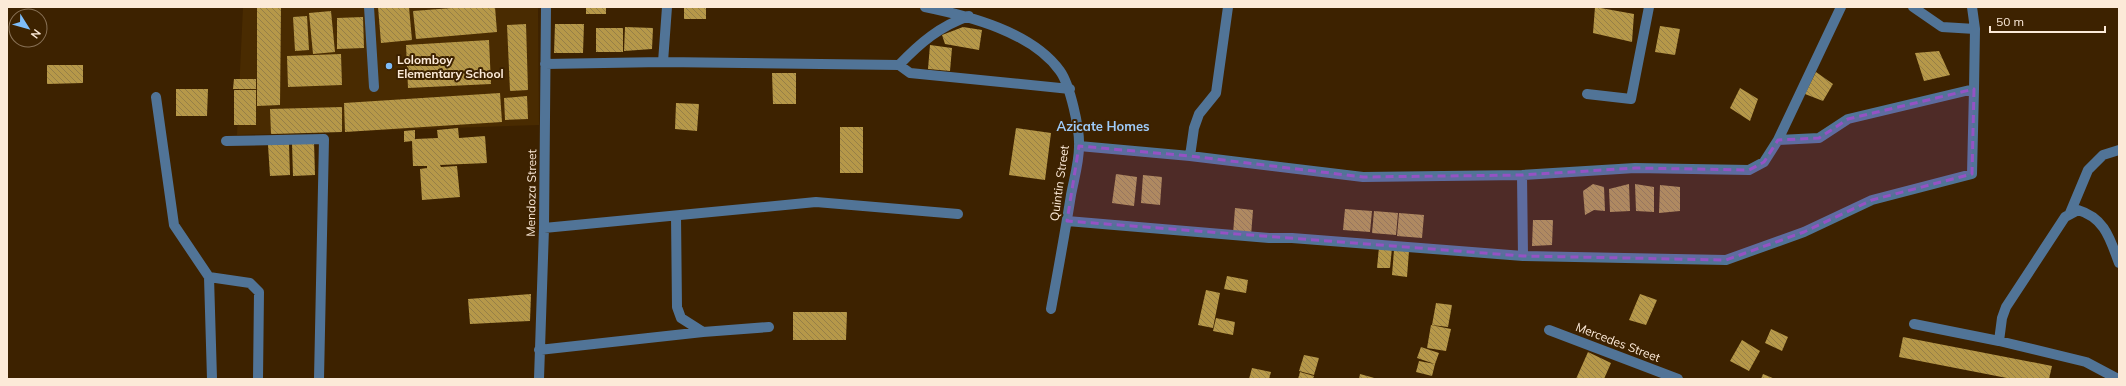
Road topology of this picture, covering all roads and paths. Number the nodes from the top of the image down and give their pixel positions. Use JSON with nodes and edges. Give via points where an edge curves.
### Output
{"nodes":[{"id":1,"x":369,"y":7,"type":"edge"},
{"id":2,"x":546,"y":7,"type":"edge"},
{"id":3,"x":667,"y":7,"type":"edge"},
{"id":4,"x":925,"y":7,"type":"edge"},
{"id":5,"x":1228,"y":7,"type":"edge"},
{"id":6,"x":1649,"y":7,"type":"edge"},
{"id":7,"x":1841,"y":7,"type":"edge"},
{"id":8,"x":1913,"y":7,"type":"edge"},
{"id":9,"x":1972,"y":7,"type":"edge"},
{"id":10,"x":969,"y":16,"type":"junction"},
{"id":11,"x":1975,"y":29,"type":"junction"},
{"id":12,"x":663,"y":62,"type":"junction"},
{"id":13,"x":545,"y":64,"type":"junction"},
{"id":14,"x":899,"y":65,"type":"junction"},
{"id":15,"x":374,"y":87,"type":"dead end"},
{"id":16,"x":1070,"y":89,"type":"junction"},
{"id":17,"x":1974,"y":89,"type":"junction"},
{"id":18,"x":1587,"y":94,"type":"dead end"},
{"id":19,"x":156,"y":97,"type":"dead end"},
{"id":20,"x":1778,"y":140,"type":"junction"},
{"id":21,"x":226,"y":141,"type":"dead end"},
{"id":22,"x":1079,"y":146,"type":"junction"},
{"id":23,"x":2119,"y":150,"type":"edge"},
{"id":24,"x":1190,"y":156,"type":"junction"},
{"id":25,"x":1522,"y":175,"type":"junction"},
{"id":26,"x":2070,"y":212,"type":"junction"},
{"id":27,"x":958,"y":214,"type":"dead end"},
{"id":28,"x":676,"y":216,"type":"junction"},
{"id":29,"x":1067,"y":221,"type":"junction"},
{"id":30,"x":544,"y":228,"type":"junction"},
{"id":31,"x":1523,"y":256,"type":"junction"},
{"id":32,"x":2119,"y":263,"type":"edge"},
{"id":33,"x":210,"y":277,"type":"junction"},
{"id":34,"x":1051,"y":309,"type":"dead end"},
{"id":35,"x":1914,"y":324,"type":"dead end"},
{"id":36,"x":769,"y":327,"type":"dead end"},
{"id":37,"x":1548,"y":330,"type":"dead end"},
{"id":38,"x":703,"y":332,"type":"junction"},
{"id":39,"x":1999,"y":341,"type":"junction"},
{"id":40,"x":539,"y":350,"type":"junction"},
{"id":41,"x":212,"y":379,"type":"edge"},
{"id":42,"x":258,"y":379,"type":"edge"},
{"id":43,"x":319,"y":379,"type":"edge"},
{"id":44,"x":539,"y":379,"type":"edge"},
{"id":45,"x":1678,"y":379,"type":"edge"},
{"id":46,"x":2118,"y":379,"type":"edge"}],
"edges":[{"from":1,"to":15,"type":"street"},
{"from":2,"to":13,"type":"street","name":"Mendoza Street"},
{"from":3,"to":12,"type":"street"},
{"from":4,"to":10,"type":"street","name":"Quintin Street"},
{"from":5,"to":24,"type":"street","via":[[1216,92],[1199,114]]},
{"from":6,"to":18,"type":"street","via":[[1631,99]]},
{"from":7,"to":20,"type":"street"},
{"from":8,"to":11,"type":"street","via":[[1942,27]]},
{"from":9,"to":11,"type":"street"},
{"from":10,"to":14,"type":"street","via":[[935,32]]},
{"from":10,"to":16,"type":"street","name":"Quintin Street","via":[[991,24],[1043,53],[1060,70]]},
{"from":11,"to":17,"type":"street"},
{"from":12,"to":13,"type":"street"},
{"from":12,"to":14,"type":"street"},
{"from":13,"to":30,"type":"street","name":"Mendoza Street"},
{"from":14,"to":16,"type":"street","via":[[910,73]]},
{"from":16,"to":22,"type":"street","name":"Quintin Street"},
{"from":17,"to":20,"type":"street","via":[[1848,119],[1819,138]]},
{"from":17,"to":31,"type":"street","via":[[1972,174],[1872,200],[1804,232],[1726,260]]},
{"from":19,"to":33,"type":"street","via":[[174,225]]},
{"from":20,"to":25,"type":"street","via":[[1764,162],[1749,170],[1635,168]]},
{"from":21,"to":43,"type":"street","via":[[324,139]]},
{"from":22,"to":24,"type":"street"},
{"from":22,"to":29,"type":"street","name":"Quintin Street"},
{"from":23,"to":26,"type":"street","via":[[2103,155],[2088,170]]},
{"from":24,"to":25,"type":"street","via":[[1363,177]]},
{"from":25,"to":31,"type":"street"},
{"from":26,"to":32,"type":"street","via":[[2078,210],[2096,218],[2105,229]]},
{"from":26,"to":39,"type":"street","via":[[2006,307]]},
{"from":27,"to":28,"type":"street","via":[[816,202]]},
{"from":28,"to":30,"type":"street"},
{"from":28,"to":38,"type":"street","via":[[677,307],[681,318]]},
{"from":29,"to":31,"type":"street"},
{"from":29,"to":34,"type":"street","name":"Quintin Street"},
{"from":30,"to":40,"type":"street","name":"Mendoza Street"},
{"from":33,"to":41,"type":"street"},
{"from":33,"to":42,"type":"street","via":[[250,283],[259,292]]},
{"from":35,"to":39,"type":"street"},
{"from":36,"to":38,"type":"street"},
{"from":37,"to":45,"type":"street","name":"Mercedes Street"},
{"from":38,"to":40,"type":"street"},
{"from":39,"to":46,"type":"street","via":[[2086,362]]},
{"from":40,"to":44,"type":"street","name":"Mendoza Street"}]}
